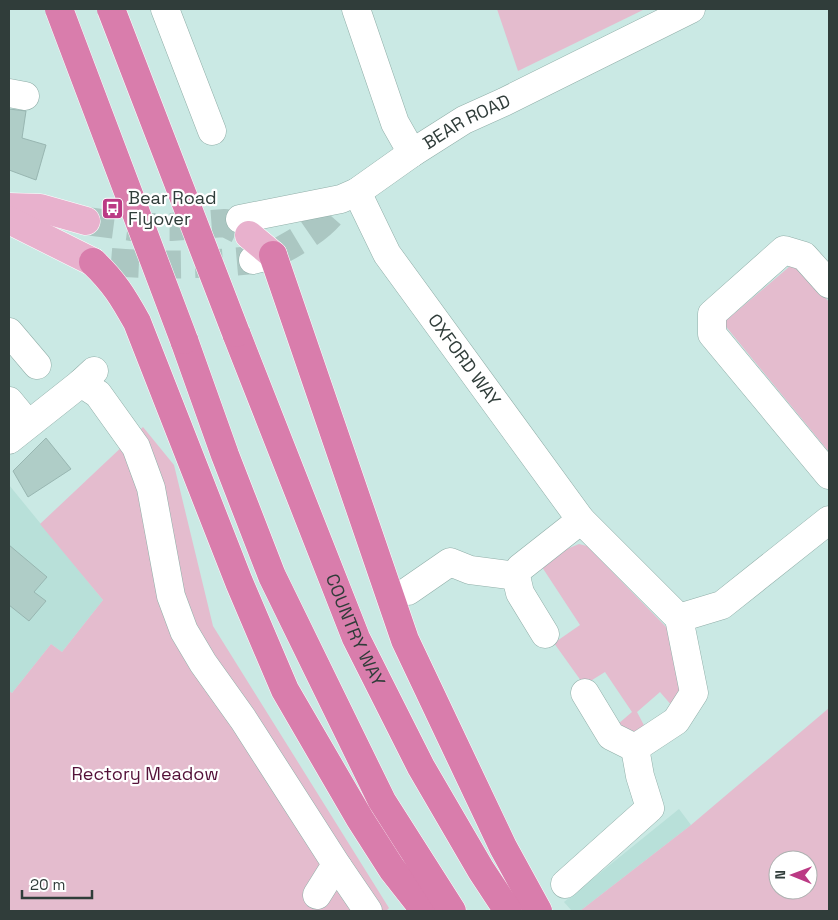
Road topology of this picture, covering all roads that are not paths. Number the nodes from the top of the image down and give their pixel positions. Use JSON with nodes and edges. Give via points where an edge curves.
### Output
{"nodes":[{"id":1,"x":59,"y":9,"type":"edge"},
{"id":2,"x":112,"y":9,"type":"edge"},
{"id":3,"x":165,"y":9,"type":"edge"},
{"id":4,"x":356,"y":9,"type":"edge"},
{"id":5,"x":691,"y":9,"type":"edge"},
{"id":6,"x":212,"y":131,"type":"dead end"},
{"id":7,"x":412,"y":153,"type":"junction"},
{"id":8,"x":349,"y":195,"type":"junction"},
{"id":9,"x":9,"y":207,"type":"edge"},
{"id":10,"x":9,"y":220,"type":"edge"},
{"id":11,"x":86,"y":220,"type":"tunnel mouth"},
{"id":12,"x":254,"y":242,"type":"joint"},
{"id":13,"x":102,"y":262,"type":"joint"},
{"id":14,"x":829,"y":284,"type":"edge"},
{"id":15,"x":9,"y":332,"type":"edge"},
{"id":16,"x":37,"y":365,"type":"dead end"},
{"id":17,"x":9,"y":401,"type":"edge"},
{"id":18,"x":19,"y":432,"type":"edge"},
{"id":19,"x":829,"y":475,"type":"edge"},
{"id":20,"x":582,"y":520,"type":"junction"},
{"id":21,"x":829,"y":520,"type":"edge"},
{"id":22,"x":516,"y":576,"type":"junction"},
{"id":23,"x":408,"y":591,"type":"dead end"},
{"id":24,"x":679,"y":618,"type":"junction"},
{"id":25,"x":545,"y":634,"type":"dead end"},
{"id":26,"x":585,"y":693,"type":"dead end"},
{"id":27,"x":635,"y":748,"type":"junction"},
{"id":28,"x":338,"y":867,"type":"junction"},
{"id":29,"x":565,"y":884,"type":"dead end"},
{"id":30,"x":317,"y":895,"type":"dead end"},
{"id":31,"x":368,"y":911,"type":"edge"},
{"id":32,"x":425,"y":911,"type":"edge"},
{"id":33,"x":452,"y":911,"type":"edge"},
{"id":34,"x":508,"y":911,"type":"edge"},
{"id":35,"x":538,"y":911,"type":"edge"}],
"edges":[{"from":1,"to":33,"type":"highway","bridge":true,"via":[[272,576],[382,801]]},
{"from":2,"to":34,"type":"highway","name":"COUNTRY WAY","bridge":true,"via":[[356,638],[421,767]]},
{"from":3,"to":6,"type":"street"},
{"from":4,"to":7,"type":"street","via":[[395,123]]},
{"from":5,"to":7,"type":"street","name":"BEAR ROAD","via":[[464,120]]},
{"from":7,"to":8,"type":"street","name":"BEAR ROAD"},
{"from":8,"to":12,"type":"street","name":"BEAR ROAD"},
{"from":8,"to":20,"type":"street","name":"OXFORD WAY","via":[[388,254]]},
{"from":9,"to":11,"type":"main road","via":[[40,208]]},
{"from":10,"to":13,"type":"main road"},
{"from":12,"to":35,"type":"highway","via":[[405,640],[503,847]]},
{"from":13,"to":32,"type":"highway","via":[[137,322],[285,690],[360,819],[392,869]]},
{"from":14,"to":19,"type":"street","via":[[804,256],[784,250],[712,314],[712,334]]},
{"from":15,"to":16,"type":"street"},
{"from":17,"to":18,"type":"street"},
{"from":18,"to":28,"type":"street","via":[[87,377],[136,448],[151,488],[171,596],[184,631]]},
{"from":20,"to":22,"type":"street","via":[[520,568]]},
{"from":20,"to":24,"type":"street","name":"OXFORD WAY"},
{"from":21,"to":24,"type":"street","via":[[722,605]]},
{"from":22,"to":23,"type":"street","via":[[470,570],[450,562]]},
{"from":22,"to":25,"type":"street","via":[[520,592]]},
{"from":24,"to":27,"type":"street","via":[[694,693],[676,721]]},
{"from":26,"to":27,"type":"street","via":[[611,736]]},
{"from":27,"to":29,"type":"street","via":[[650,808]]},
{"from":28,"to":30,"type":"street"},
{"from":28,"to":31,"type":"street"}]}
